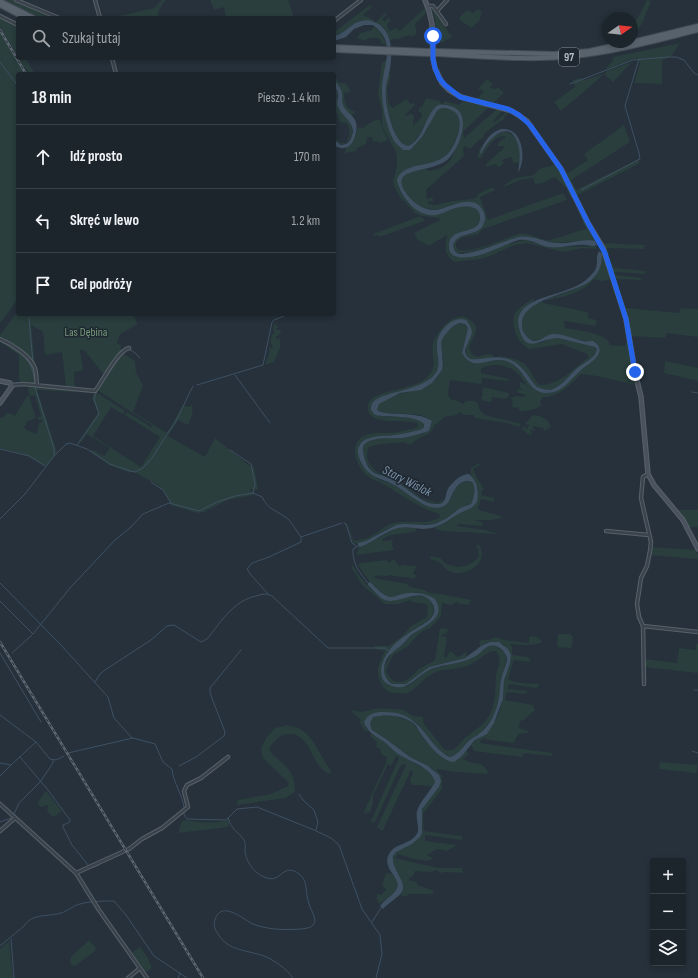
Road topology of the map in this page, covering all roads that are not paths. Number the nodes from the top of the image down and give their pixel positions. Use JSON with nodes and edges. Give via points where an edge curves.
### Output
{"nodes":[{"id":1,"x":16,"y":0,"type":"edge"},
{"id":2,"x":95,"y":0,"type":"edge"},
{"id":3,"x":361,"y":0,"type":"edge"},
{"id":4,"x":425,"y":0,"type":"edge"},
{"id":5,"x":447,"y":0,"type":"edge"},
{"id":6,"x":0,"y":1,"type":"edge"},
{"id":7,"x":0,"y":5,"type":"edge"},
{"id":8,"x":428,"y":6,"type":"junction"},
{"id":9,"x":437,"y":11,"type":"junction"},
{"id":10,"x":0,"y":16,"type":"edge"},
{"id":11,"x":21,"y":16,"type":"edge"},
{"id":12,"x":30,"y":16,"type":"edge"},
{"id":13,"x":53,"y":16,"type":"edge"},
{"id":14,"x":99,"y":16,"type":"edge"},
{"id":15,"x":336,"y":19,"type":"edge"},
{"id":16,"x":16,"y":24,"type":"edge"},
{"id":17,"x":446,"y":24,"type":"dead end"},
{"id":18,"x":698,"y":26,"type":"edge"},
{"id":19,"x":698,"y":30,"type":"edge"},
{"id":20,"x":638,"y":40,"type":"edge"},
{"id":21,"x":336,"y":48,"type":"edge"},
{"id":22,"x":602,"y":48,"type":"edge"},
{"id":23,"x":341,"y":49,"type":"junction"},
{"id":24,"x":336,"y":50,"type":"edge"},
{"id":25,"x":436,"y":53,"type":"junction"},
{"id":26,"x":112,"y":60,"type":"edge"},
{"id":27,"x":116,"y":72,"type":"edge"},
{"id":28,"x":0,"y":339,"type":"edge"},
{"id":29,"x":129,"y":348,"type":"dead end"},
{"id":30,"x":0,"y":381,"type":"edge"},
{"id":31,"x":11,"y":385,"type":"junction"},
{"id":32,"x":37,"y":385,"type":"junction"},
{"id":33,"x":0,"y":403,"type":"edge"},
{"id":34,"x":648,"y":474,"type":"junction"},
{"id":35,"x":606,"y":530,"type":"dead end"},
{"id":36,"x":650,"y":535,"type":"junction"},
{"id":37,"x":698,"y":549,"type":"edge"},
{"id":38,"x":643,"y":626,"type":"junction"},
{"id":39,"x":698,"y":632,"type":"edge"},
{"id":40,"x":644,"y":684,"type":"dead end"},
{"id":41,"x":228,"y":757,"type":"dead end"},
{"id":42,"x":0,"y":804,"type":"edge"},
{"id":43,"x":15,"y":818,"type":"junction"},
{"id":44,"x":0,"y":831,"type":"edge"},
{"id":45,"x":76,"y":873,"type":"junction"},
{"id":46,"x":141,"y":968,"type":"junction"},
{"id":47,"x":128,"y":978,"type":"edge"},
{"id":48,"x":147,"y":978,"type":"edge"}],
"edges":[{"from":1,"to":13,"type":"street"},
{"from":2,"to":14,"type":"street"},
{"from":3,"to":15,"type":"street"},
{"from":4,"to":8,"type":"street"},
{"from":5,"to":9,"type":"street"},
{"from":6,"to":12,"type":"main road"},
{"from":7,"to":11,"type":"main road"},
{"from":8,"to":9,"type":"street","via":[[433,6]]},
{"from":8,"to":34,"type":"street","via":[[432,24],[434,63],[442,82],[460,97],[508,109],[527,121],[561,169],[603,248],[626,319],[641,397]]},
{"from":9,"to":17,"type":"street"},
{"from":10,"to":16,"type":"street"},
{"from":18,"to":20,"type":"main road","number":"97"},
{"from":19,"to":25,"type":"main road","number":"97","via":[[573,56],[541,58]]},
{"from":21,"to":23,"type":"main road","number":"97"},
{"from":22,"to":25,"type":"main road","number":"97","via":[[554,54]]},
{"from":23,"to":24,"type":"main road","number":"97"},
{"from":23,"to":25,"type":"main road","number":"97","bridge":true},
{"from":26,"to":27,"type":"street"},
{"from":28,"to":32,"type":"street","via":[[32,363]]},
{"from":29,"to":32,"type":"street","via":[[119,356],[95,391]]},
{"from":30,"to":31,"type":"street"},
{"from":31,"to":32,"type":"street"},
{"from":31,"to":33,"type":"street"},
{"from":34,"to":36,"type":"street","via":[[643,477],[641,498]]},
{"from":34,"to":37,"type":"street","via":[[683,520]]},
{"from":35,"to":36,"type":"street"},
{"from":36,"to":38,"type":"street","via":[[650,551],[641,578],[637,604]]},
{"from":38,"to":39,"type":"street"},
{"from":38,"to":40,"type":"street"},
{"from":41,"to":45,"type":"street","via":[[201,778],[187,785],[184,791],[188,807],[162,828],[129,849]]},
{"from":42,"to":43,"type":"street"},
{"from":43,"to":44,"type":"street"},
{"from":43,"to":45,"type":"street"},
{"from":45,"to":46,"type":"street"},
{"from":46,"to":47,"type":"street"},
{"from":46,"to":48,"type":"street"}]}
